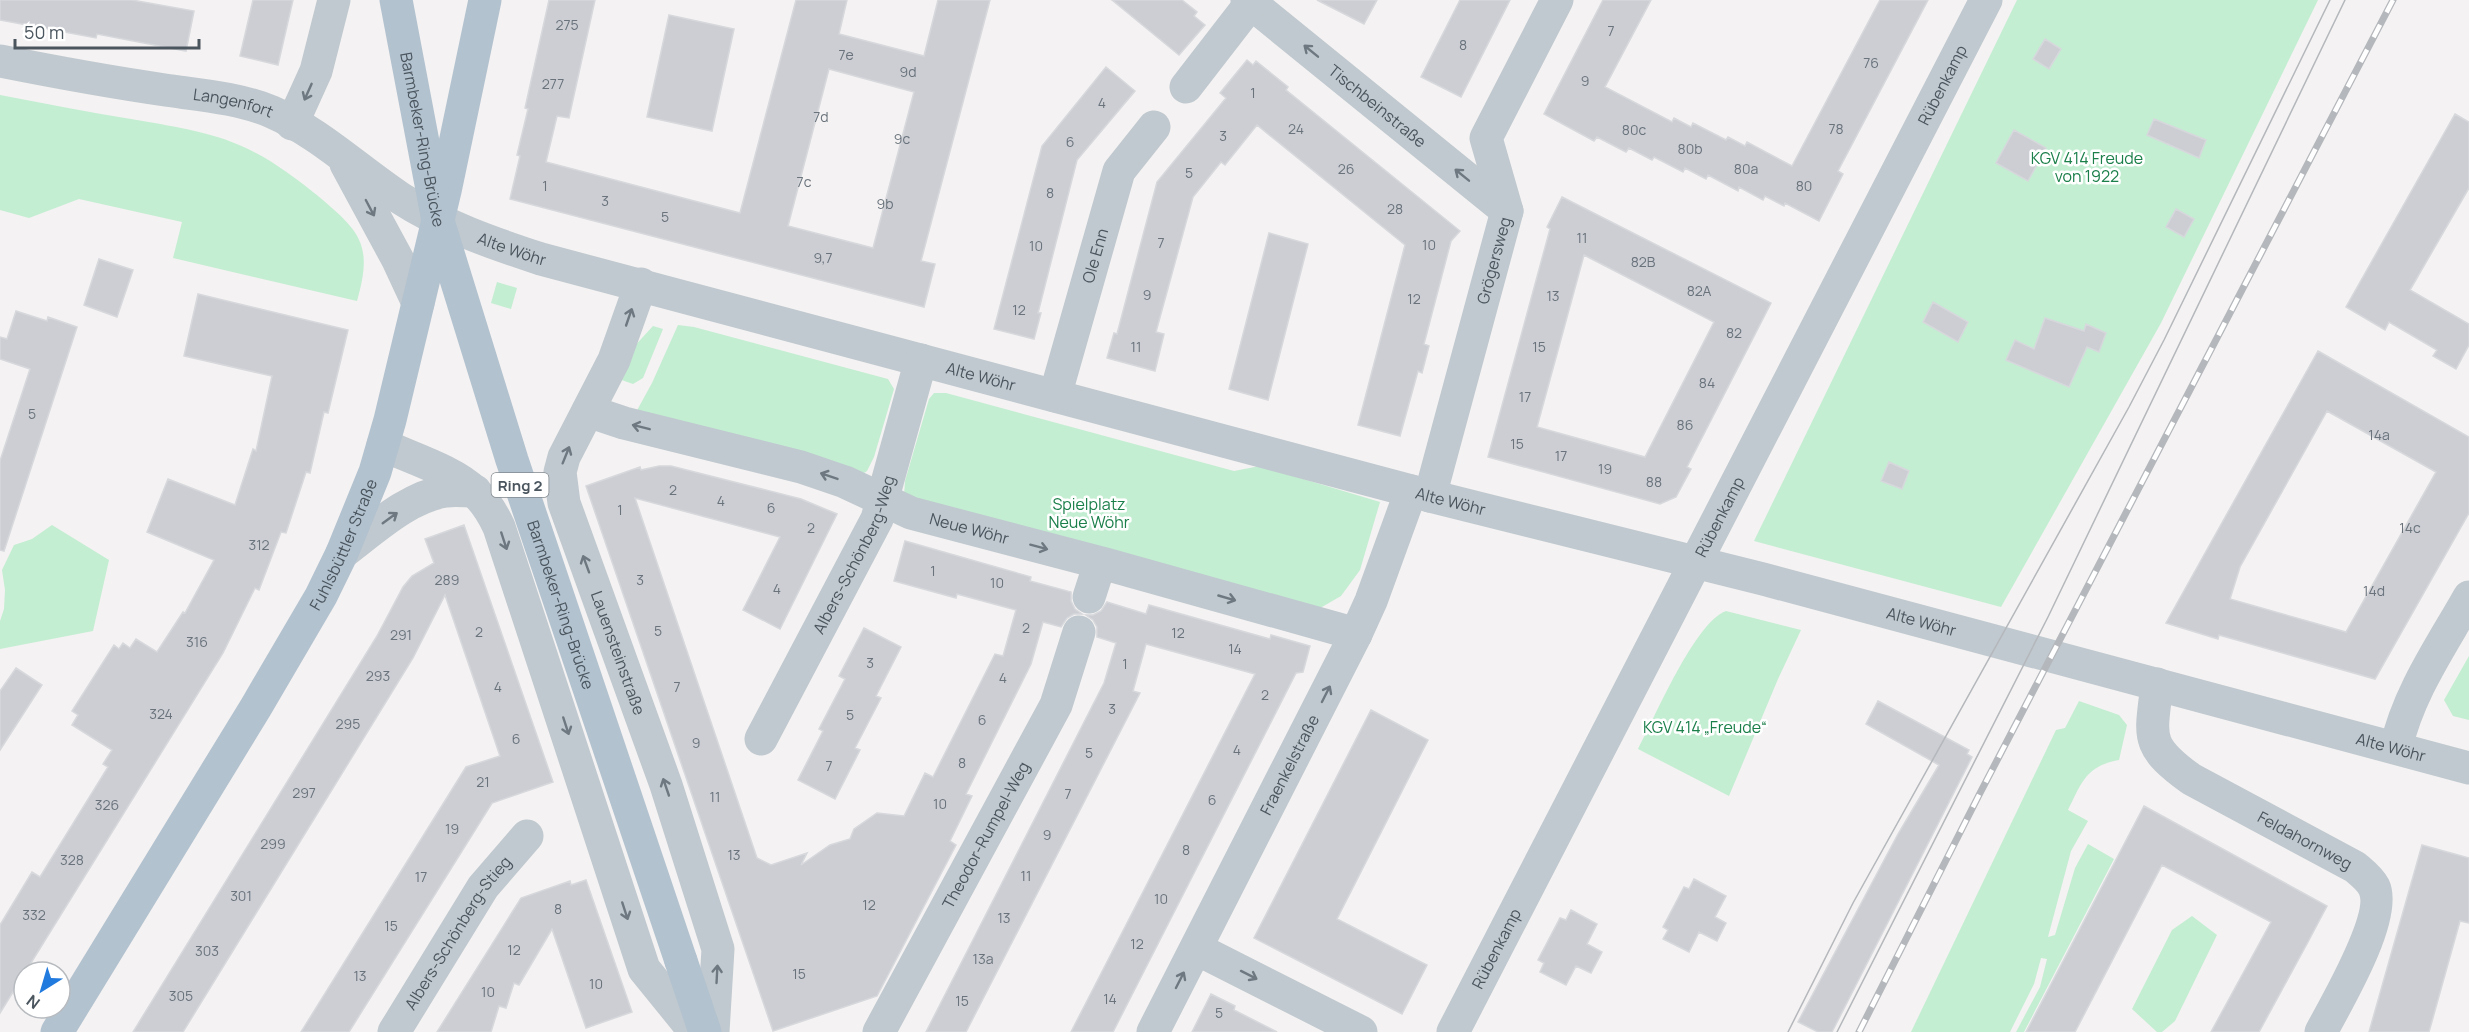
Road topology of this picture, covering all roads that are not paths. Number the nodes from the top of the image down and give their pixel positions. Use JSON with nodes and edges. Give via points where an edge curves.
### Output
{"nodes":[{"id":1,"x":334,"y":0,"type":"edge"},
{"id":2,"x":396,"y":0,"type":"edge"},
{"id":3,"x":485,"y":0,"type":"edge"},
{"id":4,"x":1557,"y":0,"type":"edge"},
{"id":5,"x":1986,"y":0,"type":"edge"},
{"id":6,"x":1249,"y":2,"type":"edge"},
{"id":7,"x":0,"y":61,"type":"edge"},
{"id":8,"x":1186,"y":87,"type":"dead end"},
{"id":9,"x":292,"y":124,"type":"junction"},
{"id":10,"x":1154,"y":127,"type":"dead end"},
{"id":11,"x":342,"y":157,"type":"junction"},
{"id":12,"x":1507,"y":212,"type":"junction"},
{"id":13,"x":439,"y":219,"type":"junction"},
{"id":14,"x":641,"y":284,"type":"junction"},
{"id":15,"x":418,"y":303,"type":"junction"},
{"id":16,"x":921,"y":360,"type":"junction"},
{"id":17,"x":1055,"y":396,"type":"junction"},
{"id":18,"x":588,"y":411,"type":"junction"},
{"id":19,"x":383,"y":446,"type":"junction"},
{"id":20,"x":475,"y":491,"type":"junction"},
{"id":21,"x":1421,"y":494,"type":"junction"},
{"id":22,"x":882,"y":501,"type":"junction"},
{"id":23,"x":342,"y":553,"type":"junction"},
{"id":24,"x":1100,"y":563,"type":"junction"},
{"id":25,"x":1694,"y":563,"type":"junction"},
{"id":26,"x":1089,"y":597,"type":"dead end"},
{"id":27,"x":2469,"y":597,"type":"edge"},
{"id":28,"x":1080,"y":632,"type":"dead end"},
{"id":29,"x":1356,"y":634,"type":"junction"},
{"id":30,"x":2157,"y":684,"type":"junction"},
{"id":31,"x":761,"y":739,"type":"dead end"},
{"id":32,"x":2396,"y":748,"type":"junction"},
{"id":33,"x":2469,"y":768,"type":"edge"},
{"id":34,"x":527,"y":836,"type":"dead end"},
{"id":35,"x":1197,"y":948,"type":"junction"},
{"id":36,"x":57,"y":1032,"type":"edge"},
{"id":37,"x":394,"y":1032,"type":"edge"},
{"id":38,"x":695,"y":1032,"type":"edge"},
{"id":39,"x":705,"y":1032,"type":"edge"},
{"id":40,"x":713,"y":1032,"type":"edge"},
{"id":41,"x":879,"y":1032,"type":"edge"},
{"id":42,"x":1153,"y":1032,"type":"edge"},
{"id":43,"x":1361,"y":1032,"type":"edge"},
{"id":44,"x":1453,"y":1032,"type":"edge"},
{"id":45,"x":2321,"y":1032,"type":"edge"}],
"edges":[{"from":1,"to":9,"type":"street","one_way":true,"via":[[310,90]]},
{"from":2,"to":39,"type":"main road","name":"Barmbeker-Ring-Brücke","number":"Ring 2","bridge":true,"via":[[438,221],[512,460]]},
{"from":3,"to":13,"type":"main road","name":"Fuhlsbüttler Straße"},
{"from":4,"to":12,"type":"street","name":"Grögersweg","via":[[1486,138]]},
{"from":5,"to":25,"type":"street","name":"Rübenkamp","via":[[1780,404]]},
{"from":6,"to":8,"type":"street"},
{"from":12,"to":6,"type":"street","name":"Tischbeinstraße","one_way":true},
{"from":7,"to":9,"type":"street","name":"Langenfort","via":[[209,96],[271,112]]},
{"from":9,"to":11,"type":"street","name":"Langenfort"},
{"from":10,"to":17,"type":"street","name":"Ole Enn","via":[[1119,171]]},
{"from":11,"to":13,"type":"street","name":"Langenfort","via":[[401,199]]},
{"from":11,"to":15,"type":"street","one_way":true},
{"from":12,"to":21,"type":"street","name":"Grögersweg"},
{"from":13,"to":14,"type":"street","name":"Alte Wöhr","via":[[492,243]]},
{"from":13,"to":15,"type":"main road","name":"Fuhlsbüttler Straße"},
{"from":14,"to":16,"type":"street","name":"Alte Wöhr"},
{"from":18,"to":14,"type":"street","name":"Lauensteinstraße","one_way":true,"via":[[614,360]]},
{"from":15,"to":19,"type":"main road","name":"Fuhlsbüttler Straße"},
{"from":16,"to":17,"type":"street","name":"Alte Wöhr"},
{"from":16,"to":22,"type":"street","name":"Albers-Schönberg-Weg"},
{"from":17,"to":21,"type":"street","name":"Alte Wöhr"},
{"from":22,"to":18,"type":"street","name":"Neue Wöhr","one_way":true,"via":[[845,482],[801,467]]},
{"from":40,"to":18,"type":"street","name":"Lauensteinstraße","one_way":true,"via":[[718,949],[666,785],[564,503],[560,472]]},
{"from":19,"to":20,"type":"street"},
{"from":19,"to":23,"type":"main road","name":"Fuhlsbüttler Straße"},
{"from":23,"to":20,"type":"street","one_way":true,"via":[[421,499],[446,491]]},
{"from":20,"to":38,"type":"street","one_way":true,"via":[[500,527],[644,969]]},
{"from":21,"to":25,"type":"street","name":"Alte Wöhr"},
{"from":21,"to":29,"type":"street","name":"Fraenkelstraße"},
{"from":22,"to":24,"type":"street","name":"Neue Wöhr","one_way":true,"via":[[910,513]]},
{"from":22,"to":31,"type":"street","name":"Albers-Schönberg-Weg","via":[[870,533]]},
{"from":23,"to":36,"type":"main road","name":"Fuhlsbüttler Straße","via":[[262,697]]},
{"from":24,"to":26,"type":"street"},
{"from":24,"to":29,"type":"street","name":"Neue Wöhr","one_way":true},
{"from":25,"to":30,"type":"street","name":"Alte Wöhr"},
{"from":25,"to":44,"type":"street","name":"Rübenkamp"},
{"from":27,"to":32,"type":"street","via":[[2411,700]]},
{"from":28,"to":41,"type":"street","name":"Theodor-Rumpel-Weg","via":[[1056,705]]},
{"from":35,"to":29,"type":"street","name":"Fraenkelstraße","one_way":true},
{"from":30,"to":32,"type":"street","name":"Alte Wöhr"},
{"from":30,"to":45,"type":"street","name":"Feldahornweg","via":[[2153,741],[2168,763],[2355,867],[2374,888],[2376,914]]},
{"from":32,"to":33,"type":"street","name":"Alte Wöhr"},
{"from":34,"to":37,"type":"street","name":"Albers-Schönberg-Stieg","via":[[483,887]]},
{"from":42,"to":35,"type":"street","name":"Fraenkelstraße","one_way":true},
{"from":35,"to":43,"type":"street","one_way":true}]}
